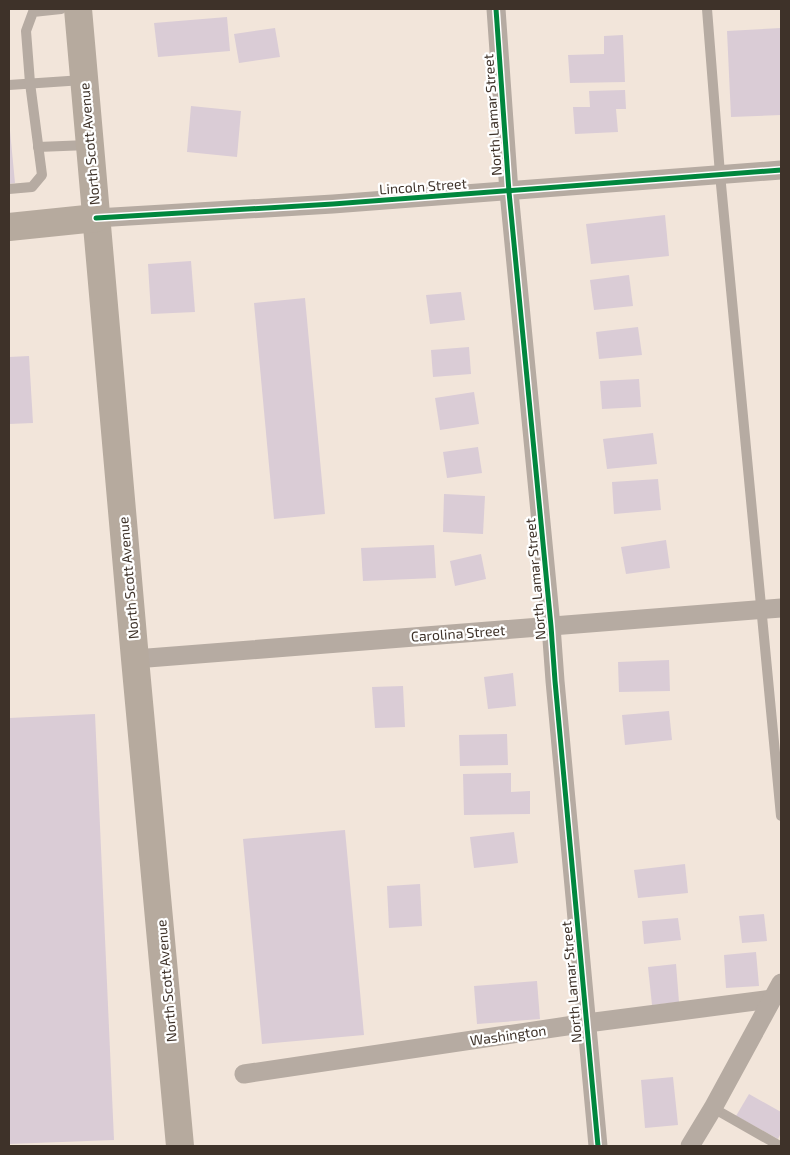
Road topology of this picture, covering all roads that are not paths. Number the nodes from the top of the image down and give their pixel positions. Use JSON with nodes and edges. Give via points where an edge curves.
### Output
{"nodes":[{"id":1,"x":61,"y":9,"type":"edge"},
{"id":2,"x":78,"y":9,"type":"edge"},
{"id":3,"x":496,"y":9,"type":"edge"},
{"id":4,"x":707,"y":9,"type":"edge"},
{"id":5,"x":84,"y":80,"type":"junction"},
{"id":6,"x":30,"y":83,"type":"junction"},
{"id":7,"x":9,"y":85,"type":"edge"},
{"id":8,"x":89,"y":144,"type":"junction"},
{"id":9,"x":38,"y":147,"type":"junction"},
{"id":10,"x":781,"y":170,"type":"edge"},
{"id":11,"x":720,"y":174,"type":"junction"},
{"id":12,"x":9,"y":190,"type":"edge"},
{"id":13,"x":509,"y":192,"type":"junction"},
{"id":14,"x":96,"y":218,"type":"junction"},
{"id":15,"x":9,"y":227,"type":"edge"},
{"id":16,"x":781,"y":608,"type":"edge"},
{"id":17,"x":760,"y":610,"type":"junction"},
{"id":18,"x":551,"y":626,"type":"junction"},
{"id":19,"x":135,"y":659,"type":"junction"},
{"id":20,"x":781,"y":816,"type":"edge"},
{"id":21,"x":777,"y":991,"type":"edge"},
{"id":22,"x":586,"y":1023,"type":"junction"},
{"id":23,"x":244,"y":1074,"type":"dead end"},
{"id":24,"x":713,"y":1108,"type":"junction"},
{"id":25,"x":180,"y":1146,"type":"edge"},
{"id":26,"x":598,"y":1146,"type":"edge"},
{"id":27,"x":690,"y":1146,"type":"edge"},
{"id":28,"x":780,"y":1146,"type":"edge"}],
"edges":[{"from":1,"to":6,"type":"lane","via":[[33,12],[26,31]]},
{"from":2,"to":5,"type":"main road","name":"North Scott Avenue"},
{"from":3,"to":13,"type":"street","name":"North Lamar Street"},
{"from":4,"to":11,"type":"lane"},
{"from":5,"to":6,"type":"lane"},
{"from":5,"to":8,"type":"main road","name":"North Scott Avenue"},
{"from":6,"to":7,"type":"lane"},
{"from":6,"to":9,"type":"lane"},
{"from":8,"to":9,"type":"lane"},
{"from":8,"to":14,"type":"main road","name":"North Scott Avenue"},
{"from":9,"to":12,"type":"lane","via":[[42,175],[32,187]]},
{"from":10,"to":11,"type":"street","name":"Lincoln Street"},
{"from":11,"to":13,"type":"street","name":"Lincoln Street"},
{"from":11,"to":17,"type":"lane"},
{"from":13,"to":14,"type":"street","name":"Lincoln Street"},
{"from":13,"to":18,"type":"street","name":"North Lamar Street"},
{"from":14,"to":15,"type":"main road","name":"Lincoln Street"},
{"from":14,"to":19,"type":"main road","name":"North Scott Avenue"},
{"from":16,"to":17,"type":"street","name":"Carolina Street"},
{"from":17,"to":18,"type":"street","name":"Carolina Street"},
{"from":17,"to":20,"type":"lane"},
{"from":18,"to":19,"type":"street","name":"Carolina Street"},
{"from":18,"to":22,"type":"street","name":"North Lamar Street"},
{"from":19,"to":25,"type":"main road","name":"North Scott Avenue"},
{"from":21,"to":22,"type":"street","name":"Washington"},
{"from":21,"to":24,"type":"street"},
{"from":22,"to":23,"type":"street","name":"Washington"},
{"from":22,"to":26,"type":"street","name":"North Lamar Street"},
{"from":24,"to":27,"type":"street"},
{"from":24,"to":28,"type":"lane"}]}
